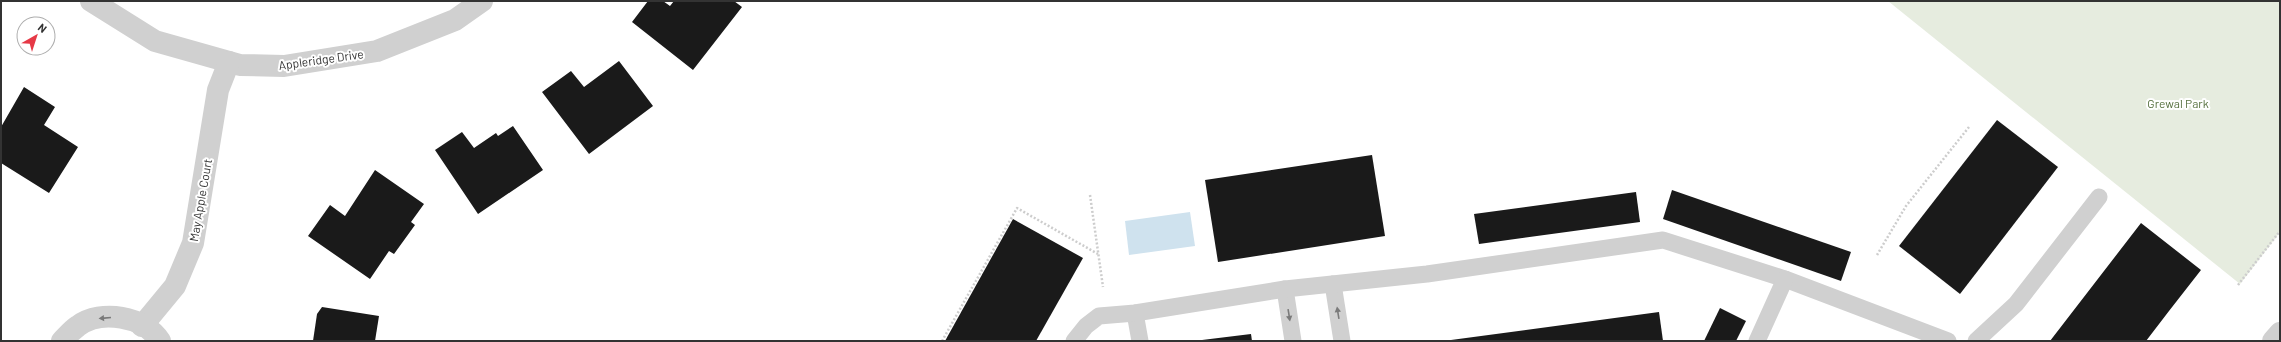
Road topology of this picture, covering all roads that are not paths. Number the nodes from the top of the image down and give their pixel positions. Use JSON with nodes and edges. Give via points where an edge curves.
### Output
{"nodes":[{"id":1,"x":91,"y":1,"type":"edge"},
{"id":2,"x":482,"y":1,"type":"edge"},
{"id":3,"x":229,"y":62,"type":"junction"},
{"id":4,"x":2099,"y":197,"type":"dead end"},
{"id":5,"x":1785,"y":279,"type":"junction"},
{"id":6,"x":1333,"y":284,"type":"junction"},
{"id":7,"x":1285,"y":289,"type":"junction"},
{"id":8,"x":1135,"y":313,"type":"junction"},
{"id":9,"x":142,"y":326,"type":"junction"},
{"id":10,"x":2280,"y":332,"type":"edge"},
{"id":11,"x":62,"y":341,"type":"edge"},
{"id":12,"x":160,"y":341,"type":"edge"},
{"id":13,"x":1074,"y":341,"type":"edge"},
{"id":14,"x":1140,"y":341,"type":"edge"},
{"id":15,"x":1293,"y":341,"type":"edge"},
{"id":16,"x":1342,"y":341,"type":"edge"},
{"id":17,"x":1757,"y":341,"type":"edge"},
{"id":18,"x":1948,"y":341,"type":"edge"},
{"id":19,"x":1976,"y":341,"type":"edge"},
{"id":20,"x":2273,"y":341,"type":"edge"}],
"edges":[{"from":1,"to":3,"type":"street","name":"Appleridge Drive","via":[[155,41]]},
{"from":2,"to":3,"type":"street","name":"Appleridge Drive","via":[[455,20],[377,51],[284,66]]},
{"from":3,"to":9,"type":"street","name":"May Apple Court","via":[[218,90],[193,243],[175,286]]},
{"from":4,"to":19,"type":"lane","via":[[2016,304]]},
{"from":5,"to":6,"type":"lane","via":[[1663,240],[1427,274]]},
{"from":5,"to":17,"type":"lane"},
{"from":5,"to":18,"type":"lane"},
{"from":6,"to":7,"type":"lane"},
{"from":16,"to":6,"type":"lane","one_way":true},
{"from":7,"to":8,"type":"lane"},
{"from":7,"to":15,"type":"lane","one_way":true},
{"from":8,"to":13,"type":"lane","via":[[1099,316],[1086,326]]},
{"from":8,"to":14,"type":"lane"},
{"from":9,"to":11,"type":"street","one_way":true,"via":[[124,318],[104,317],[79,325]]},
{"from":9,"to":12,"type":"street"},
{"from":10,"to":20,"type":"street"}]}
